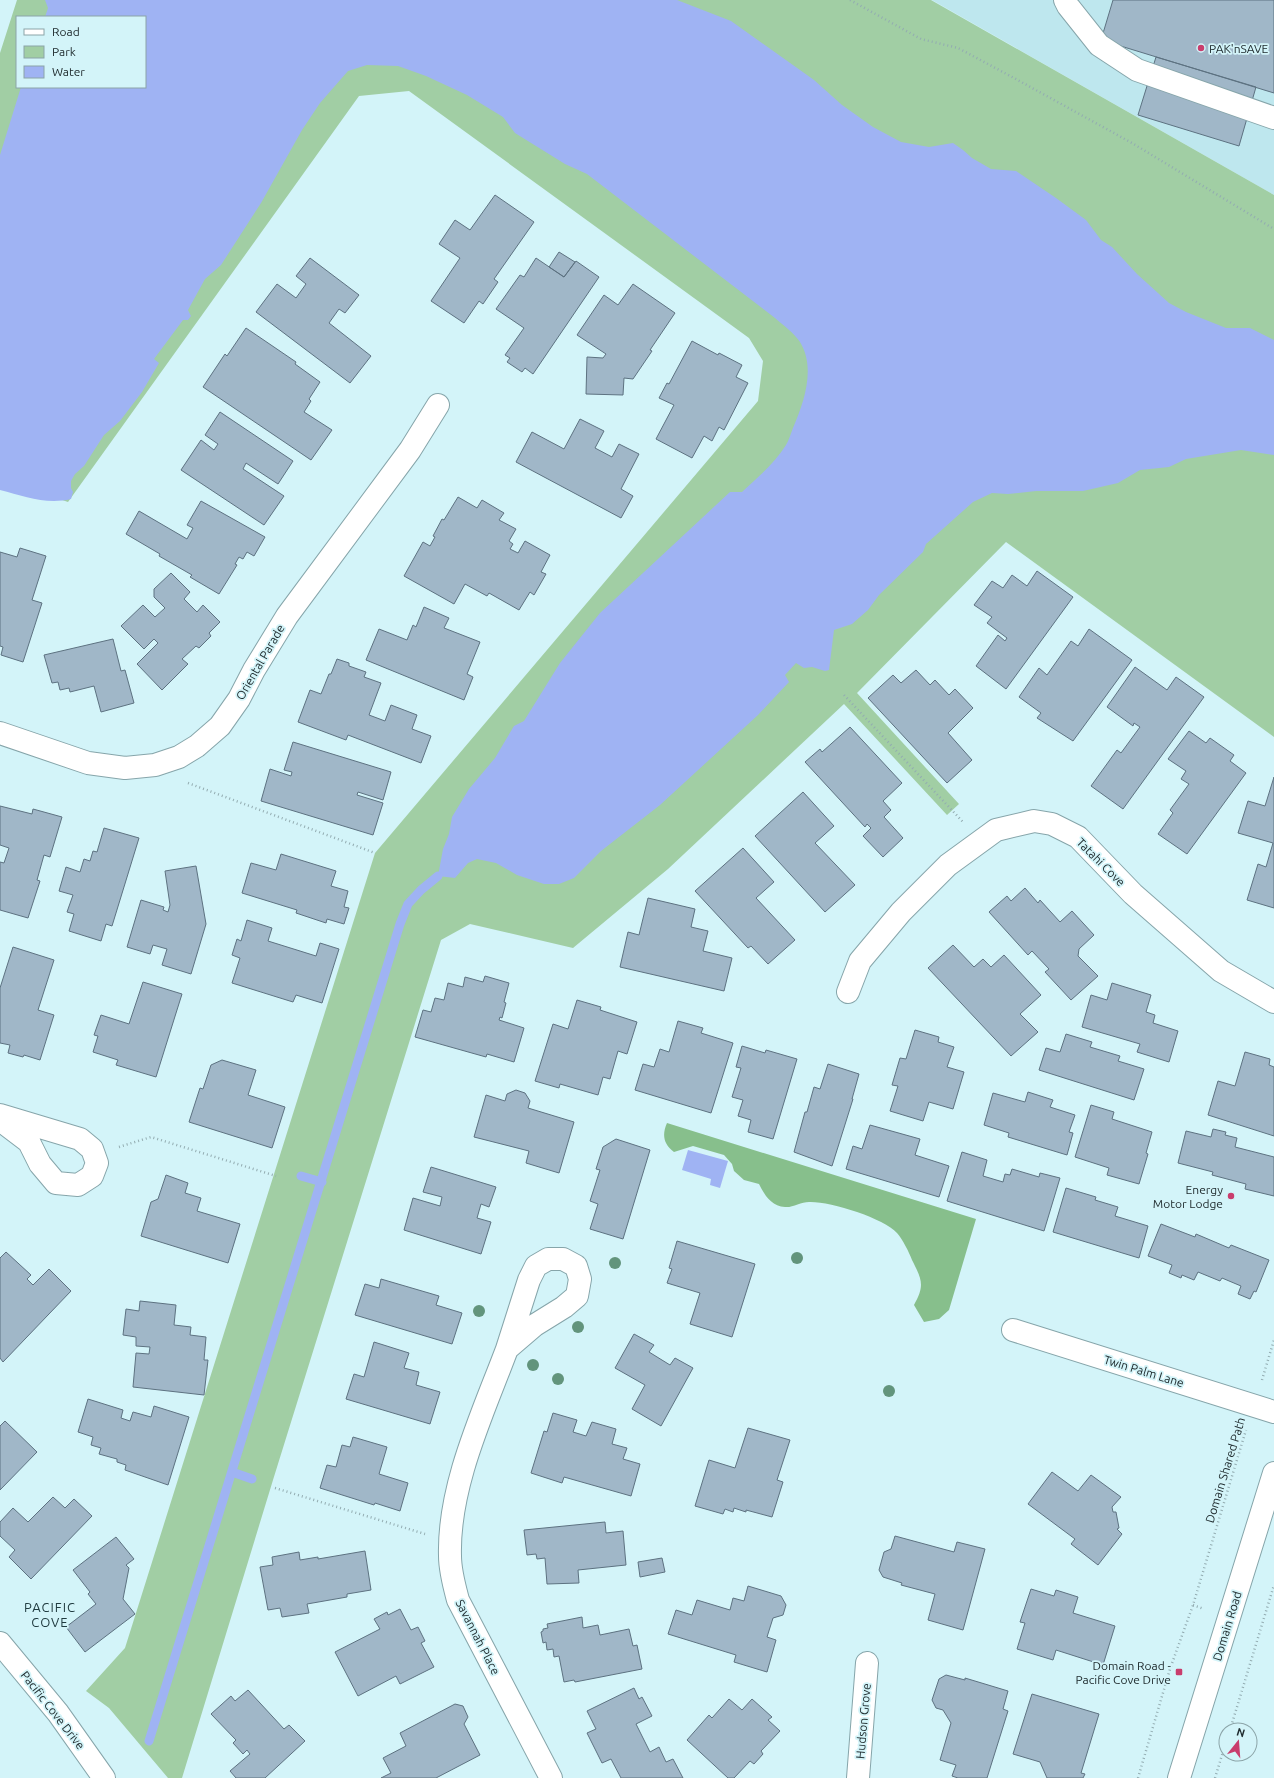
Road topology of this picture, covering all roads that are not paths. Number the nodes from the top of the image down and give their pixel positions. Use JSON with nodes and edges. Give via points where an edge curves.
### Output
{"nodes":[{"id":1,"x":1065,"y":0,"type":"edge"},
{"id":2,"x":1274,"y":118,"type":"edge"},
{"id":3,"x":438,"y":405,"type":"dead end"},
{"id":4,"x":0,"y":733,"type":"edge"},
{"id":5,"x":848,"y":992,"type":"dead end"},
{"id":6,"x":1274,"y":1002,"type":"edge"},
{"id":7,"x":0,"y":1114,"type":"edge"},
{"id":8,"x":0,"y":1120,"type":"edge"},
{"id":9,"x":1013,"y":1330,"type":"dead end"},
{"id":10,"x":506,"y":1349,"type":"dead end"},
{"id":11,"x":1264,"y":1409,"type":"edge"},
{"id":12,"x":1274,"y":1473,"type":"edge"},
{"id":13,"x":0,"y":1643,"type":"edge"},
{"id":14,"x":867,"y":1663,"type":"dead end"},
{"id":15,"x":104,"y":1778,"type":"edge"},
{"id":16,"x":551,"y":1778,"type":"edge"},
{"id":17,"x":858,"y":1778,"type":"edge"},
{"id":18,"x":1179,"y":1778,"type":"edge"}],
"edges":[{"from":1,"to":2,"type":"street","via":[[1099,45],[1137,70]]},
{"from":3,"to":4,"type":"street","name":"Oriental Parade","via":[[410,450],[287,616],[239,699],[220,726],[197,746],[179,757],[155,765],[126,768],[88,763]]},
{"from":5,"to":6,"type":"street","name":"Tatahi Cove","via":[[860,961],[901,912],[948,865],[996,830],[1034,821],[1052,824],[1078,837],[1133,894],[1221,971]]},
{"from":7,"to":8,"type":"street","via":[[80,1140],[92,1149],[97,1163],[92,1176],[78,1185],[56,1183],[40,1164],[29,1142]]},
{"from":9,"to":11,"type":"street","name":"Twin Palm Lane"},
{"from":10,"to":16,"type":"street","name":"Savannah Place","via":[[464,1464],[450,1539],[452,1574],[458,1600]]},
{"from":12,"to":18,"type":"street","name":"Domain Road"},
{"from":13,"to":15,"type":"street","name":"Pacific Cove Drive","via":[[58,1713]]},
{"from":14,"to":17,"type":"street","name":"Hudson Grove"}]}
